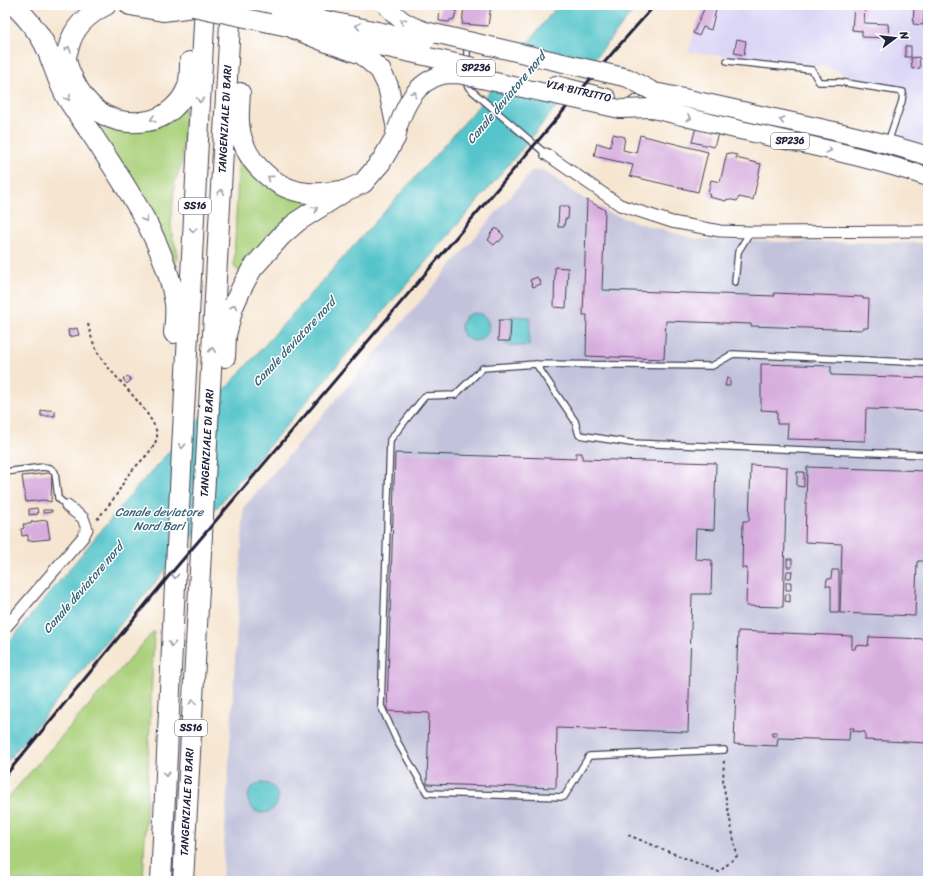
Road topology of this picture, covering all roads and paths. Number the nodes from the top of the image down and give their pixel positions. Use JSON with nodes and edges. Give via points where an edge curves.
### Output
{"nodes":[{"id":1,"x":14,"y":5,"type":"edge"},
{"id":2,"x":106,"y":5,"type":"edge"},
{"id":3,"x":130,"y":5,"type":"edge"},
{"id":4,"x":231,"y":5,"type":"edge"},
{"id":5,"x":386,"y":5,"type":"edge"},
{"id":6,"x":196,"y":9,"type":"edge"},
{"id":7,"x":266,"y":12,"type":"edge"},
{"id":8,"x":293,"y":28,"type":"junction"},
{"id":9,"x":467,"y":32,"type":"dead end"},
{"id":10,"x":229,"y":40,"type":"junction"},
{"id":11,"x":396,"y":43,"type":"junction"},
{"id":12,"x":727,"y":61,"type":"dead end"},
{"id":13,"x":653,"y":100,"type":"junction"},
{"id":14,"x":397,"y":129,"type":"junction"},
{"id":15,"x":888,"y":144,"type":"junction"},
{"id":16,"x":546,"y":154,"type":"joint"},
{"id":17,"x":928,"y":156,"type":"edge"},
{"id":18,"x":928,"y":177,"type":"edge"},
{"id":19,"x":348,"y":190,"type":"junction"},
{"id":20,"x":928,"y":231,"type":"edge"},
{"id":21,"x":750,"y":232,"type":"junction"},
{"id":22,"x":735,"y":282,"type":"dead end"},
{"id":23,"x":88,"y":324,"type":"dead end"},
{"id":24,"x":928,"y":363,"type":"edge"},
{"id":25,"x":536,"y":364,"type":"junction"},
{"id":26,"x":216,"y":388,"type":"junction"},
{"id":27,"x":184,"y":407,"type":"junction"},
{"id":28,"x":928,"y":455,"type":"edge"},
{"id":29,"x":5,"y":472,"type":"edge"},
{"id":30,"x":67,"y":506,"type":"joint"},
{"id":31,"x":87,"y":529,"type":"junction"},
{"id":32,"x":5,"y":628,"type":"edge"},
{"id":33,"x":724,"y":750,"type":"joint"},
{"id":34,"x":628,"y":835,"type":"dead end"},
{"id":35,"x":161,"y":881,"type":"edge"},
{"id":36,"x":183,"y":881,"type":"edge"}],
"edges":[{"from":1,"to":27,"type":"highway","one_way":true,"via":[[38,33],[59,83],[125,186],[158,247],[175,304],[174,360]]},
{"from":6,"to":2,"type":"highway","one_way":true,"via":[[188,85],[182,98],[168,113],[156,119],[137,122],[120,121],[91,106],[80,94],[66,57],[71,38],[81,22]]},
{"from":3,"to":6,"type":"highway","via":[[163,11]]},
{"from":4,"to":10,"type":"highway","name":"TANGENZIALE DI BARI","number":"SS16"},
{"from":13,"to":5,"type":"main road","one_way":true,"bridge":true,"via":[[628,78],[426,31],[408,25]]},
{"from":6,"to":7,"type":"main road","name":"VIA BITRITTO","number":"SP236","bridge":true},
{"from":6,"to":27,"type":"highway","name":"TANGENZIALE DI BARI","number":"SS16","one_way":true},
{"from":7,"to":8,"type":"main road","name":"VIA BITRITTO","number":"SP236"},
{"from":11,"to":7,"type":"main road","name":"VIA BITRITTO","number":"SP236","one_way":true},
{"from":8,"to":11,"type":"main road","name":"VIA BITRITTO","number":"SP236"},
{"from":8,"to":14,"type":"highway","via":[[362,54],[380,70],[388,86]]},
{"from":9,"to":16,"type":"lane","bridge":true,"via":[[467,85]]},
{"from":19,"to":10,"type":"highway","one_way":true,"via":[[307,193],[290,189],[273,180],[251,158],[243,142],[239,121],[240,73]]},
{"from":26,"to":10,"type":"highway","name":"TANGENZIALE DI BARI","number":"SS16","one_way":true},
{"from":11,"to":13,"type":"main road","name":"VIA BITRITTO","number":"SP236","bridge":true,"via":[[556,85]]},
{"from":12,"to":15,"type":"lane","via":[[812,70],[819,82],[840,82],[903,92]]},
{"from":14,"to":13,"type":"main road","one_way":true,"bridge":true,"via":[[405,106],[415,92],[428,81],[441,75],[458,74],[620,109]]},
{"from":15,"to":13,"type":"main road","name":"VIA BITRITTO","number":"SP236","one_way":true,"via":[[691,99]]},
{"from":13,"to":18,"type":"main road","name":"VIA BITRITTO","number":"SP236","one_way":true,"via":[[744,131],[822,148]]},
{"from":14,"to":19,"type":"highway","via":[[381,162],[363,183]]},
{"from":15,"to":17,"type":"main road","name":"VIA BITRITTO","number":"SP236"},
{"from":16,"to":21,"type":"street","via":[[620,205],[672,222],[720,231]]},
{"from":26,"to":19,"type":"highway","one_way":true,"via":[[233,307],[252,269],[298,221]]},
{"from":20,"to":21,"type":"street"},
{"from":21,"to":22,"type":"lane","via":[[738,252]]},
{"from":23,"to":31,"type":"path","via":[[94,345],[102,360],[150,418],[157,436],[154,445]]},
{"from":24,"to":25,"type":"lane","via":[[733,354],[712,366]]},
{"from":25,"to":28,"type":"lane","via":[[575,421],[579,435],[631,443]]},
{"from":25,"to":33,"type":"lane","via":[[483,368],[455,395],[425,396],[390,440],[381,706],[397,741],[427,794],[564,797],[589,756]]},
{"from":36,"to":26,"type":"highway","name":"TANGENZIALE DI BARI","number":"SS16","one_way":true,"via":[[204,501],[220,454]]},
{"from":27,"to":35,"type":"highway","name":"TANGENZIALE DI BARI","number":"SS16","one_way":true},
{"from":29,"to":30,"type":"lane","via":[[50,468],[55,472],[58,498]]},
{"from":30,"to":31,"type":"street","via":[[83,518]]},
{"from":31,"to":32,"type":"street","via":[[83,538]]},
{"from":33,"to":34,"type":"path","via":[[723,783],[737,856],[719,872]]}]}
